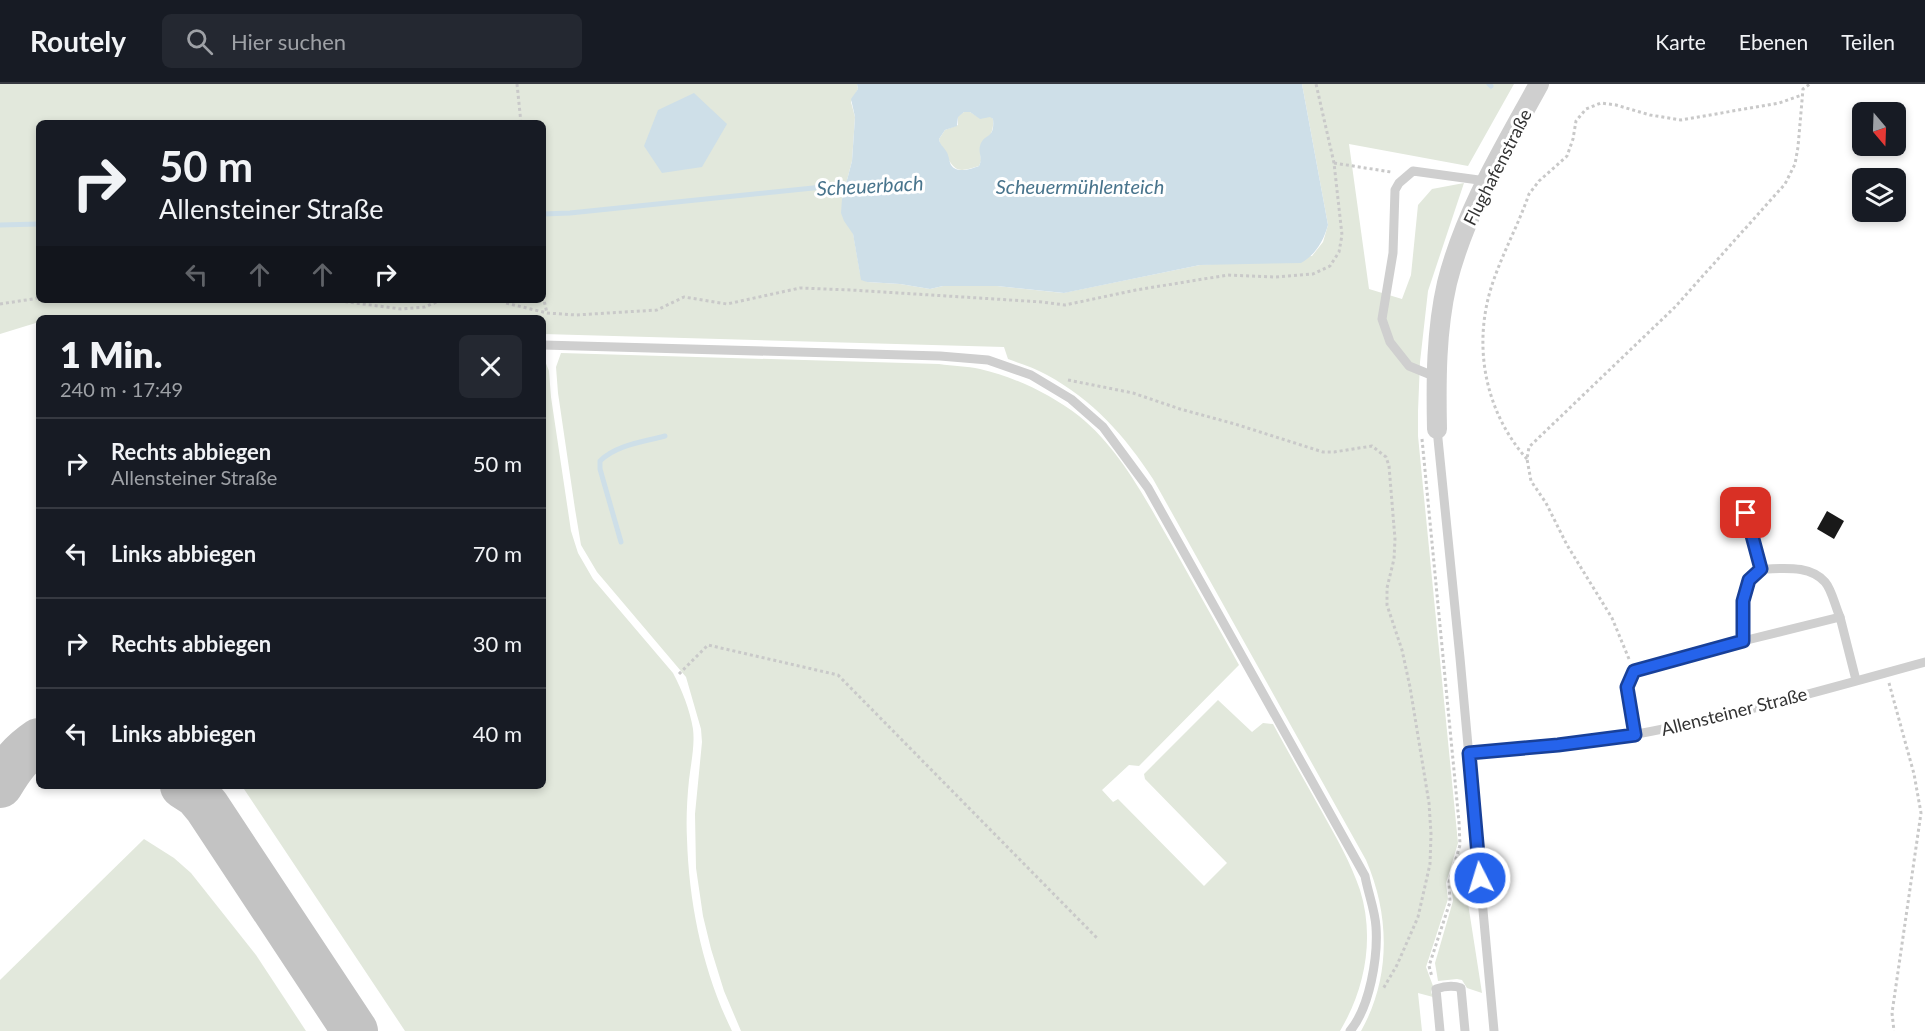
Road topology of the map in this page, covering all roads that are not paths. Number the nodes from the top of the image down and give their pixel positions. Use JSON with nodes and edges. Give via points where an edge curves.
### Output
{"nodes":[{"id":1,"x":1539,"y":84,"type":"edge"},
{"id":2,"x":1486,"y":181,"type":"junction"},
{"id":3,"x":546,"y":345,"type":"edge"},
{"id":4,"x":1436,"y":377,"type":"junction"},
{"id":5,"x":1429,"y":430,"type":"joint"},
{"id":6,"x":1741,"y":494,"type":"dead end"},
{"id":7,"x":1761,"y":569,"type":"junction"},
{"id":8,"x":1840,"y":617,"type":"junction"},
{"id":9,"x":1743,"y":641,"type":"junction"},
{"id":10,"x":1925,"y":662,"type":"edge"},
{"id":11,"x":1856,"y":680,"type":"junction"},
{"id":12,"x":1635,"y":735,"type":"junction"},
{"id":13,"x":1469,"y":753,"type":"junction"},
{"id":14,"x":1350,"y":1031,"type":"edge"},
{"id":15,"x":1440,"y":1031,"type":"edge"},
{"id":16,"x":1465,"y":1031,"type":"edge"},
{"id":17,"x":1494,"y":1031,"type":"edge"}],
"edges":[{"from":1,"to":2,"type":"street","name":"Flughafenstraße"},
{"from":2,"to":4,"type":"street","name":"Flughafenstraße","via":[[1447,283]]},
{"from":2,"to":4,"type":"lane","via":[[1413,171],[1395,190],[1392,253],[1382,319],[1390,342],[1408,366]]},
{"from":3,"to":14,"type":"lane","via":[[988,360],[1030,375],[1071,399],[1103,427],[1148,488],[1365,876],[1376,925],[1377,952],[1368,993]]},
{"from":4,"to":5,"type":"street","name":"Flughafenstraße"},
{"from":5,"to":13,"type":"lane"},
{"from":6,"to":7,"type":"lane"},
{"from":7,"to":8,"type":"lane","via":[[1797,568],[1816,575],[1826,583]]},
{"from":7,"to":9,"type":"lane","via":[[1749,580],[1743,601]]},
{"from":8,"to":9,"type":"lane"},
{"from":8,"to":11,"type":"lane"},
{"from":9,"to":12,"type":"lane","via":[[1634,671],[1627,687]]},
{"from":10,"to":11,"type":"lane","name":"Allensteiner Straße"},
{"from":11,"to":12,"type":"lane","name":"Allensteiner Straße"},
{"from":12,"to":13,"type":"lane","name":"Allensteiner Straße"},
{"from":13,"to":17,"type":"lane"},
{"from":15,"to":16,"type":"lane","via":[[1436,989],[1455,986],[1461,988]]}]}
